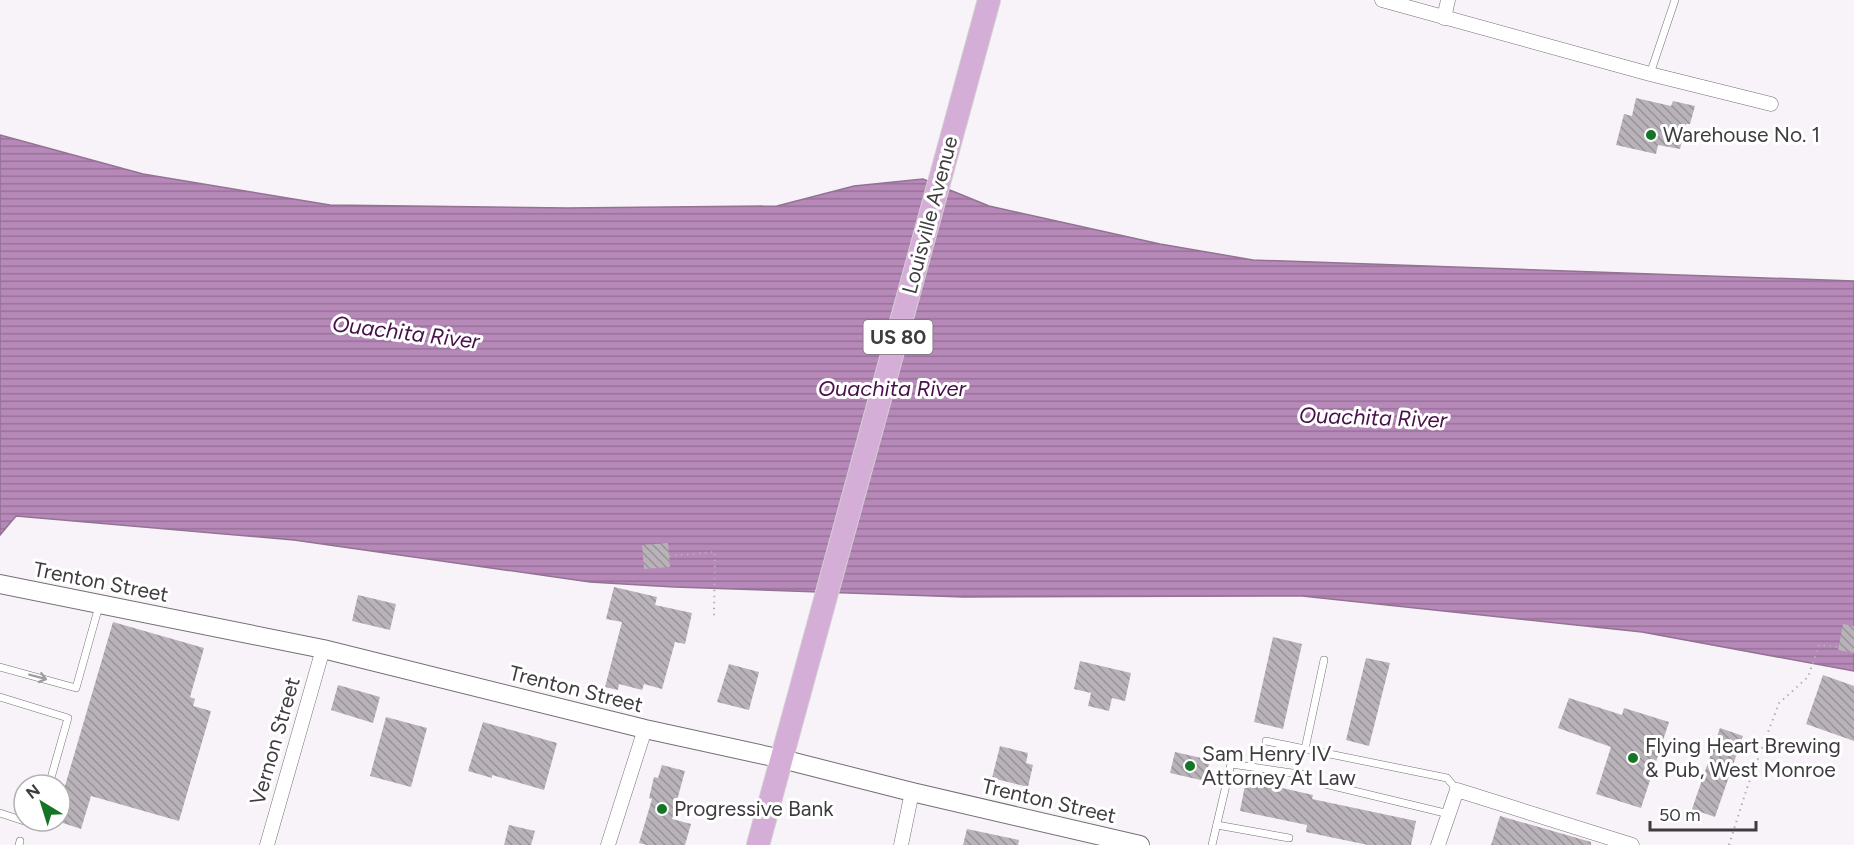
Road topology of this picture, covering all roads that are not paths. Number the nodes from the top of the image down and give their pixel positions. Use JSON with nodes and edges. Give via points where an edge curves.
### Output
{"nodes":[{"id":1,"x":989,"y":0,"type":"edge"},
{"id":2,"x":1382,"y":0,"type":"edge"},
{"id":3,"x":1448,"y":0,"type":"edge"},
{"id":4,"x":1676,"y":0,"type":"edge"},
{"id":5,"x":1444,"y":18,"type":"junction"},
{"id":6,"x":1650,"y":74,"type":"junction"},
{"id":7,"x":1771,"y":104,"type":"dead end"},
{"id":8,"x":1,"y":590,"type":"edge"},
{"id":9,"x":100,"y":604,"type":"junction"},
{"id":10,"x":323,"y":649,"type":"junction"},
{"id":11,"x":1324,"y":660,"type":"dead end"},
{"id":12,"x":0,"y":667,"type":"edge"},
{"id":13,"x":0,"y":697,"type":"edge"},
{"id":14,"x":645,"y":729,"type":"junction"},
{"id":15,"x":1266,"y":741,"type":"dead end"},
{"id":16,"x":1305,"y":749,"type":"junction"},
{"id":17,"x":782,"y":759,"type":"junction"},
{"id":18,"x":52,"y":773,"type":"edge"},
{"id":19,"x":1306,"y":775,"type":"dead end"},
{"id":20,"x":1325,"y":784,"type":"dead end"},
{"id":21,"x":1457,"y":790,"type":"junction"},
{"id":22,"x":912,"y":792,"type":"junction"},
{"id":23,"x":1449,"y":814,"type":"junction"},
{"id":24,"x":1217,"y":825,"type":"junction"},
{"id":25,"x":1289,"y":838,"type":"dead end"},
{"id":26,"x":267,"y":845,"type":"edge"},
{"id":27,"x":609,"y":845,"type":"edge"},
{"id":28,"x":758,"y":845,"type":"edge"},
{"id":29,"x":901,"y":845,"type":"edge"},
{"id":30,"x":1140,"y":845,"type":"edge"},
{"id":31,"x":1212,"y":845,"type":"edge"},
{"id":32,"x":1438,"y":845,"type":"edge"},
{"id":33,"x":1632,"y":845,"type":"edge"}],
"edges":[{"from":1,"to":17,"type":"main road","name":"Louisville Avenue","number":"US 80"},
{"from":2,"to":5,"type":"street"},
{"from":3,"to":5,"type":"street"},
{"from":4,"to":6,"type":"lane"},
{"from":5,"to":6,"type":"street"},
{"from":6,"to":7,"type":"street"},
{"from":8,"to":9,"type":"street","name":"Trenton Street"},
{"from":9,"to":10,"type":"street","name":"Trenton Street"},
{"from":12,"to":9,"type":"lane","one_way":true,"via":[[76,688]]},
{"from":10,"to":14,"type":"street","name":"Trenton Street"},
{"from":10,"to":26,"type":"street","name":"Vernon Street"},
{"from":11,"to":16,"type":"lane"},
{"from":13,"to":18,"type":"lane","via":[[68,718]]},
{"from":14,"to":17,"type":"street","name":"Trenton Street"},
{"from":14,"to":27,"type":"street"},
{"from":15,"to":16,"type":"lane"},
{"from":16,"to":21,"type":"lane","via":[[1447,778]]},
{"from":17,"to":22,"type":"street","name":"Trenton Street"},
{"from":17,"to":28,"type":"main road","number":"US 80"},
{"from":19,"to":24,"type":"lane","via":[[1231,764]]},
{"from":20,"to":23,"type":"lane"},
{"from":21,"to":23,"type":"street"},
{"from":21,"to":33,"type":"street"},
{"from":22,"to":29,"type":"street"},
{"from":22,"to":30,"type":"street","name":"Trenton Street"},
{"from":23,"to":32,"type":"street"},
{"from":24,"to":25,"type":"lane"},
{"from":24,"to":31,"type":"lane"}]}
